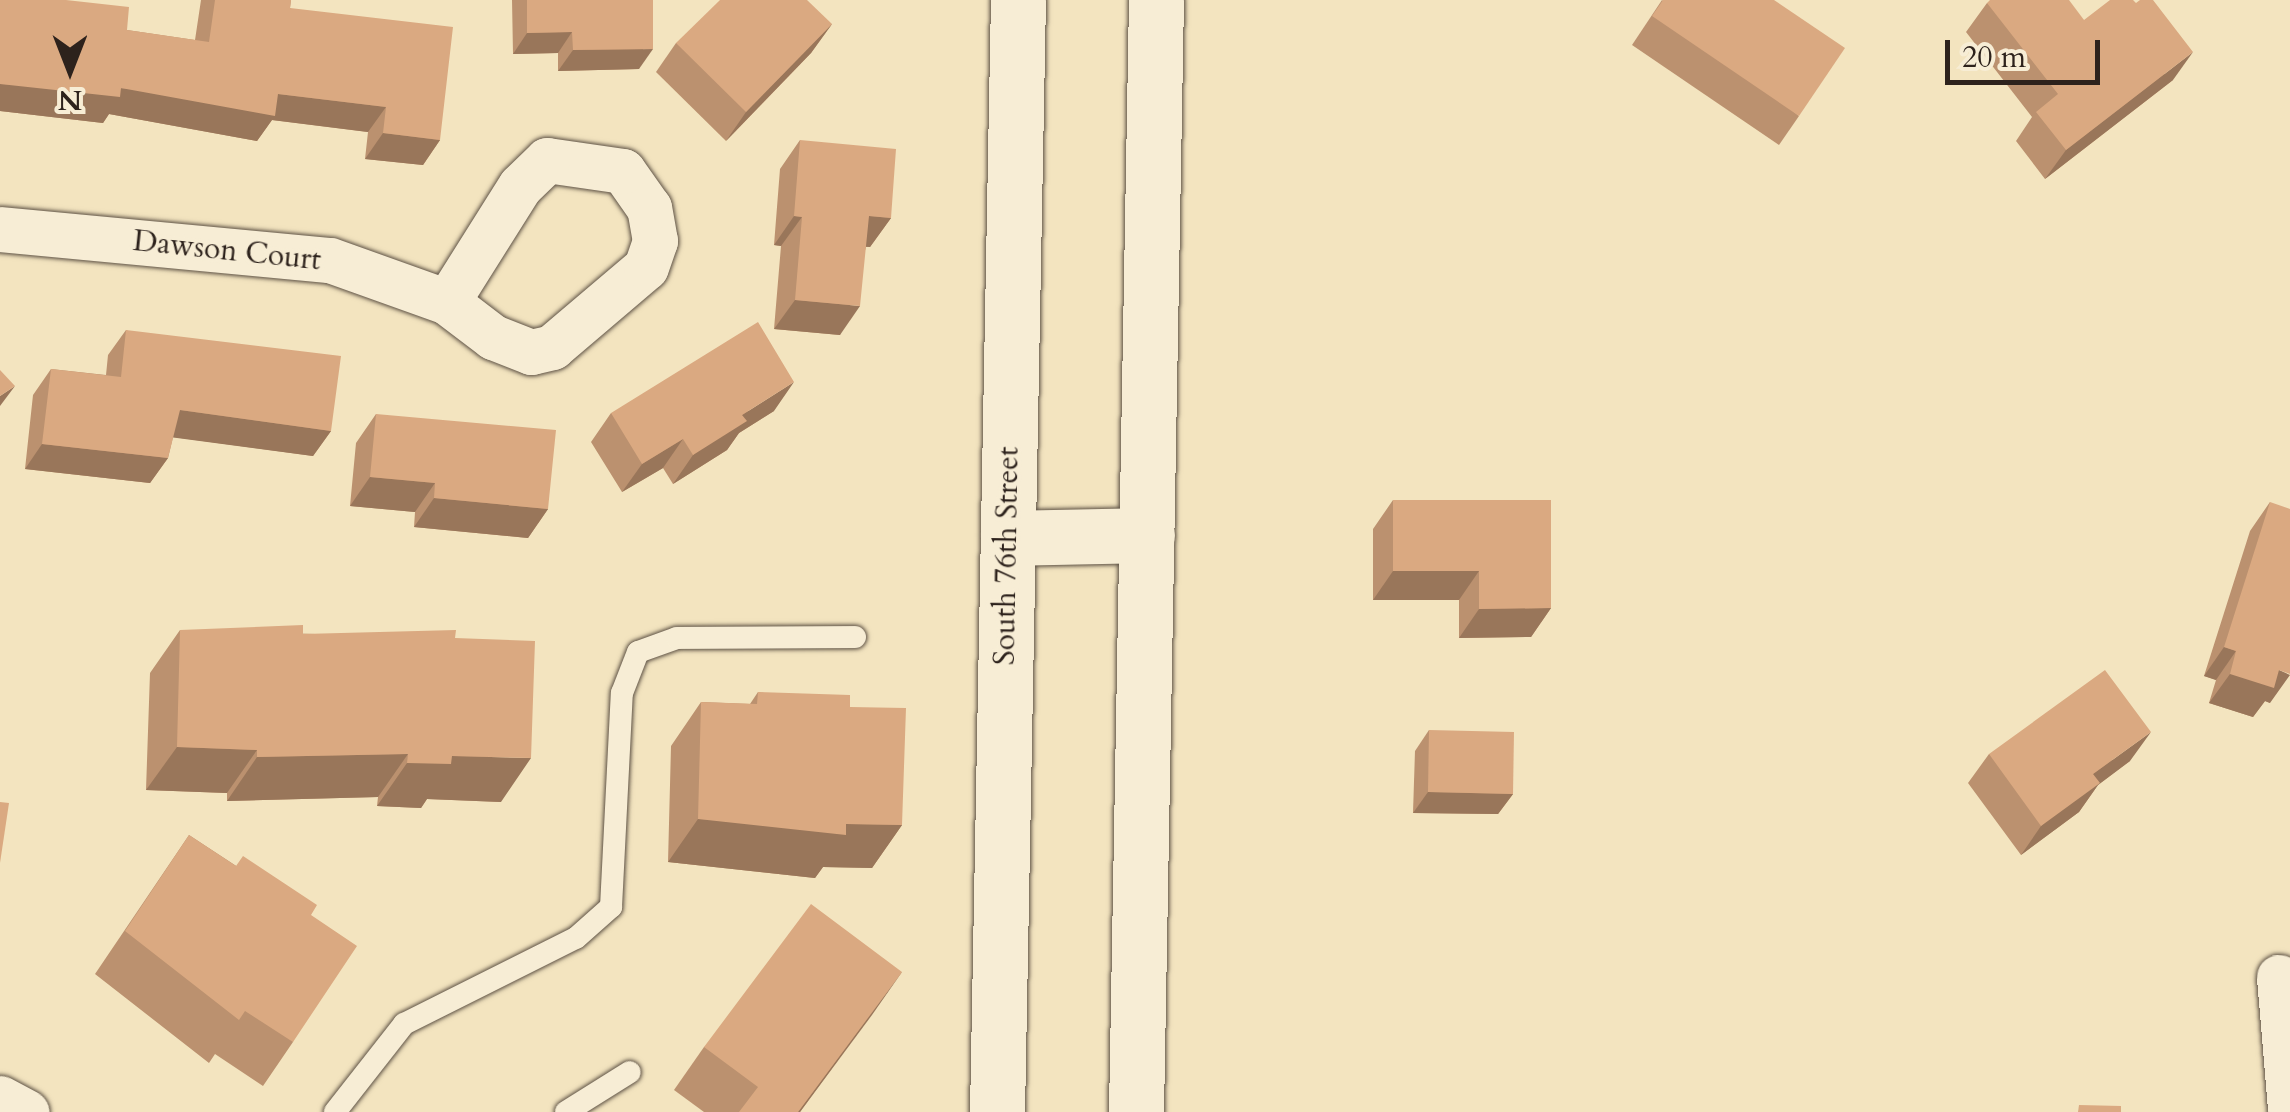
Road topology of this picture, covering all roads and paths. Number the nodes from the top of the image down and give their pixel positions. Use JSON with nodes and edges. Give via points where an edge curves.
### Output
{"nodes":[{"id":1,"x":1018,"y":0,"type":"edge"},
{"id":2,"x":1156,"y":0,"type":"edge"},
{"id":3,"x":0,"y":229,"type":"edge"},
{"id":4,"x":447,"y":302,"type":"junction"},
{"id":5,"x":1146,"y":534,"type":"junction"},
{"id":6,"x":1008,"y":538,"type":"junction"},
{"id":7,"x":855,"y":637,"type":"dead end"},
{"id":8,"x":2278,"y":978,"type":"dead end"},
{"id":9,"x":630,"y":1072,"type":"dead end"},
{"id":10,"x":0,"y":1098,"type":"edge"},
{"id":11,"x":2290,"y":1109,"type":"edge"},
{"id":12,"x":26,"y":1112,"type":"edge"},
{"id":13,"x":335,"y":1112,"type":"edge"},
{"id":14,"x":566,"y":1112,"type":"edge"},
{"id":15,"x":997,"y":1112,"type":"edge"},
{"id":16,"x":1136,"y":1112,"type":"edge"}],
"edges":[{"from":1,"to":6,"type":"main road","name":"South 76th Street"},
{"from":2,"to":5,"type":"main road"},
{"from":3,"to":4,"type":"street","name":"Dawson Court","via":[[330,260]]},
{"from":4,"to":4,"type":"street","name":"Dawson Court","via":[[511,346],[552,348],[646,267],[655,241],[649,208],[623,170],[547,160],[520,186]]},
{"from":5,"to":6,"type":"main road"},
{"from":5,"to":16,"type":"main road"},
{"from":6,"to":15,"type":"main road","name":"South 76th Street"},
{"from":7,"to":13,"type":"lane","via":[[677,638],[638,652],[622,693],[611,907],[576,938],[404,1024]]},
{"from":8,"to":11,"type":"street"},
{"from":9,"to":14,"type":"lane"},
{"from":10,"to":12,"type":"street"}]}
